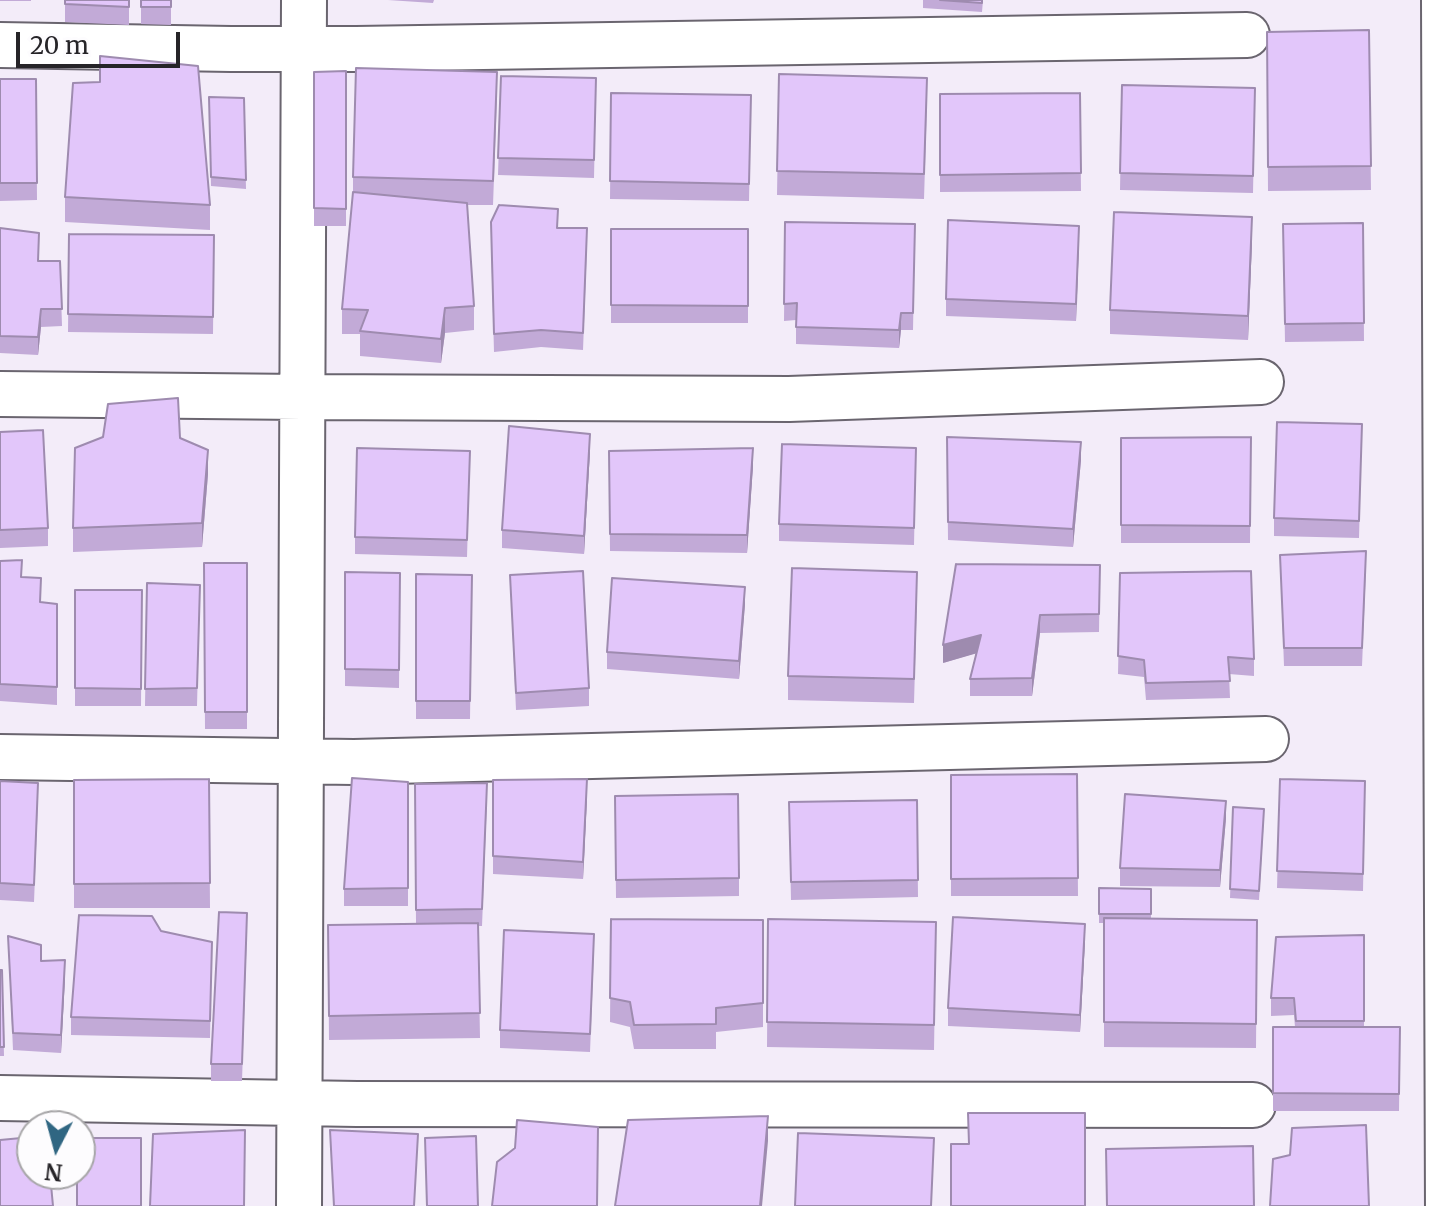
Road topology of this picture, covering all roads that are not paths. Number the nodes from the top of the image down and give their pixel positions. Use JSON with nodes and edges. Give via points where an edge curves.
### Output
{"nodes":[{"id":1,"x":304,"y":0,"type":"edge"},
{"id":2,"x":1444,"y":0,"type":"edge"},
{"id":3,"x":1247,"y":35,"type":"dead end"},
{"id":4,"x":0,"y":45,"type":"edge"},
{"id":5,"x":303,"y":49,"type":"junction"},
{"id":6,"x":1449,"y":324,"type":"edge"},
{"id":7,"x":1261,"y":382,"type":"dead end"},
{"id":8,"x":0,"y":394,"type":"edge"},
{"id":9,"x":302,"y":397,"type":"junction"},
{"id":10,"x":1266,"y":739,"type":"dead end"},
{"id":11,"x":0,"y":757,"type":"edge"},
{"id":12,"x":301,"y":761,"type":"junction"},
{"id":13,"x":0,"y":1098,"type":"edge"},
{"id":14,"x":300,"y":1103,"type":"junction"},
{"id":15,"x":1253,"y":1105,"type":"dead end"},
{"id":16,"x":299,"y":1206,"type":"edge"},
{"id":17,"x":1448,"y":1206,"type":"edge"}],
"edges":[{"from":1,"to":5,"type":"street"},
{"from":2,"to":6,"type":"street"},
{"from":3,"to":5,"type":"street"},
{"from":4,"to":5,"type":"street"},
{"from":5,"to":9,"type":"street"},
{"from":6,"to":17,"type":"street"},
{"from":7,"to":9,"type":"street","via":[[789,399]]},
{"from":8,"to":9,"type":"street"},
{"from":9,"to":12,"type":"street"},
{"from":10,"to":12,"type":"street"},
{"from":11,"to":12,"type":"street"},
{"from":12,"to":14,"type":"street"},
{"from":13,"to":14,"type":"street"},
{"from":14,"to":15,"type":"street"},
{"from":14,"to":16,"type":"street"}]}
